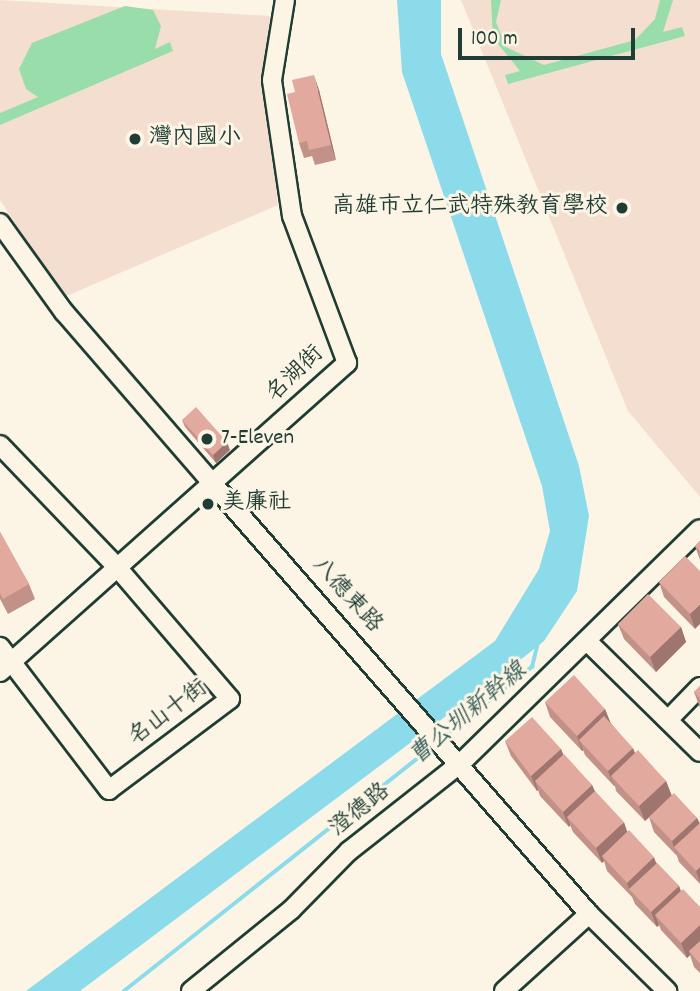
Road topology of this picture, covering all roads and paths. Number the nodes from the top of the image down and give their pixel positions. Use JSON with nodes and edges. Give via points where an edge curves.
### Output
{"nodes":[{"id":1,"x":285,"y":0,"type":"edge"},
{"id":2,"x":0,"y":223,"type":"edge"},
{"id":3,"x":0,"y":445,"type":"edge"},
{"id":4,"x":212,"y":483,"type":"junction"},
{"id":5,"x":700,"y":529,"type":"edge"},
{"id":6,"x":116,"y":566,"type":"junction"},
{"id":7,"x":587,"y":641,"type":"junction"},
{"id":8,"x":0,"y":647,"type":"edge"},
{"id":9,"x":5,"y":668,"type":"edge"},
{"id":10,"x":700,"y":687,"type":"edge"},
{"id":11,"x":668,"y":720,"type":"junction"},
{"id":12,"x":700,"y":752,"type":"edge"},
{"id":13,"x":461,"y":763,"type":"junction"},
{"id":14,"x":589,"y":914,"type":"junction"},
{"id":15,"x":200,"y":987,"type":"edge"},
{"id":16,"x":504,"y":991,"type":"edge"},
{"id":17,"x":667,"y":991,"type":"edge"}],
"edges":[{"from":1,"to":4,"type":"street","name":"名湖街","via":[[272,80],[292,216],[347,363]]},
{"from":2,"to":4,"type":"street","name":"八德東路","via":[[64,312]]},
{"from":3,"to":6,"type":"street","name":"名山十街"},
{"from":4,"to":6,"type":"street","name":"名湖街"},
{"from":4,"to":13,"type":"street","name":"八德東路"},
{"from":5,"to":7,"type":"street","name":"澄德路"},
{"from":6,"to":9,"type":"street","name":"名湖街"},
{"from":6,"to":9,"type":"street","name":"名山十街","via":[[230,699],[109,790]]},
{"from":7,"to":11,"type":"street"},
{"from":7,"to":13,"type":"street","name":"澄德路"},
{"from":8,"to":9,"type":"street","name":"名山十街"},
{"from":10,"to":11,"type":"street"},
{"from":11,"to":12,"type":"street"},
{"from":13,"to":14,"type":"street","name":"八德東路"},
{"from":13,"to":15,"type":"street","name":"澄德路","via":[[349,851],[291,910]]},
{"from":14,"to":16,"type":"street"},
{"from":14,"to":17,"type":"street","name":"八德東路"}]}
